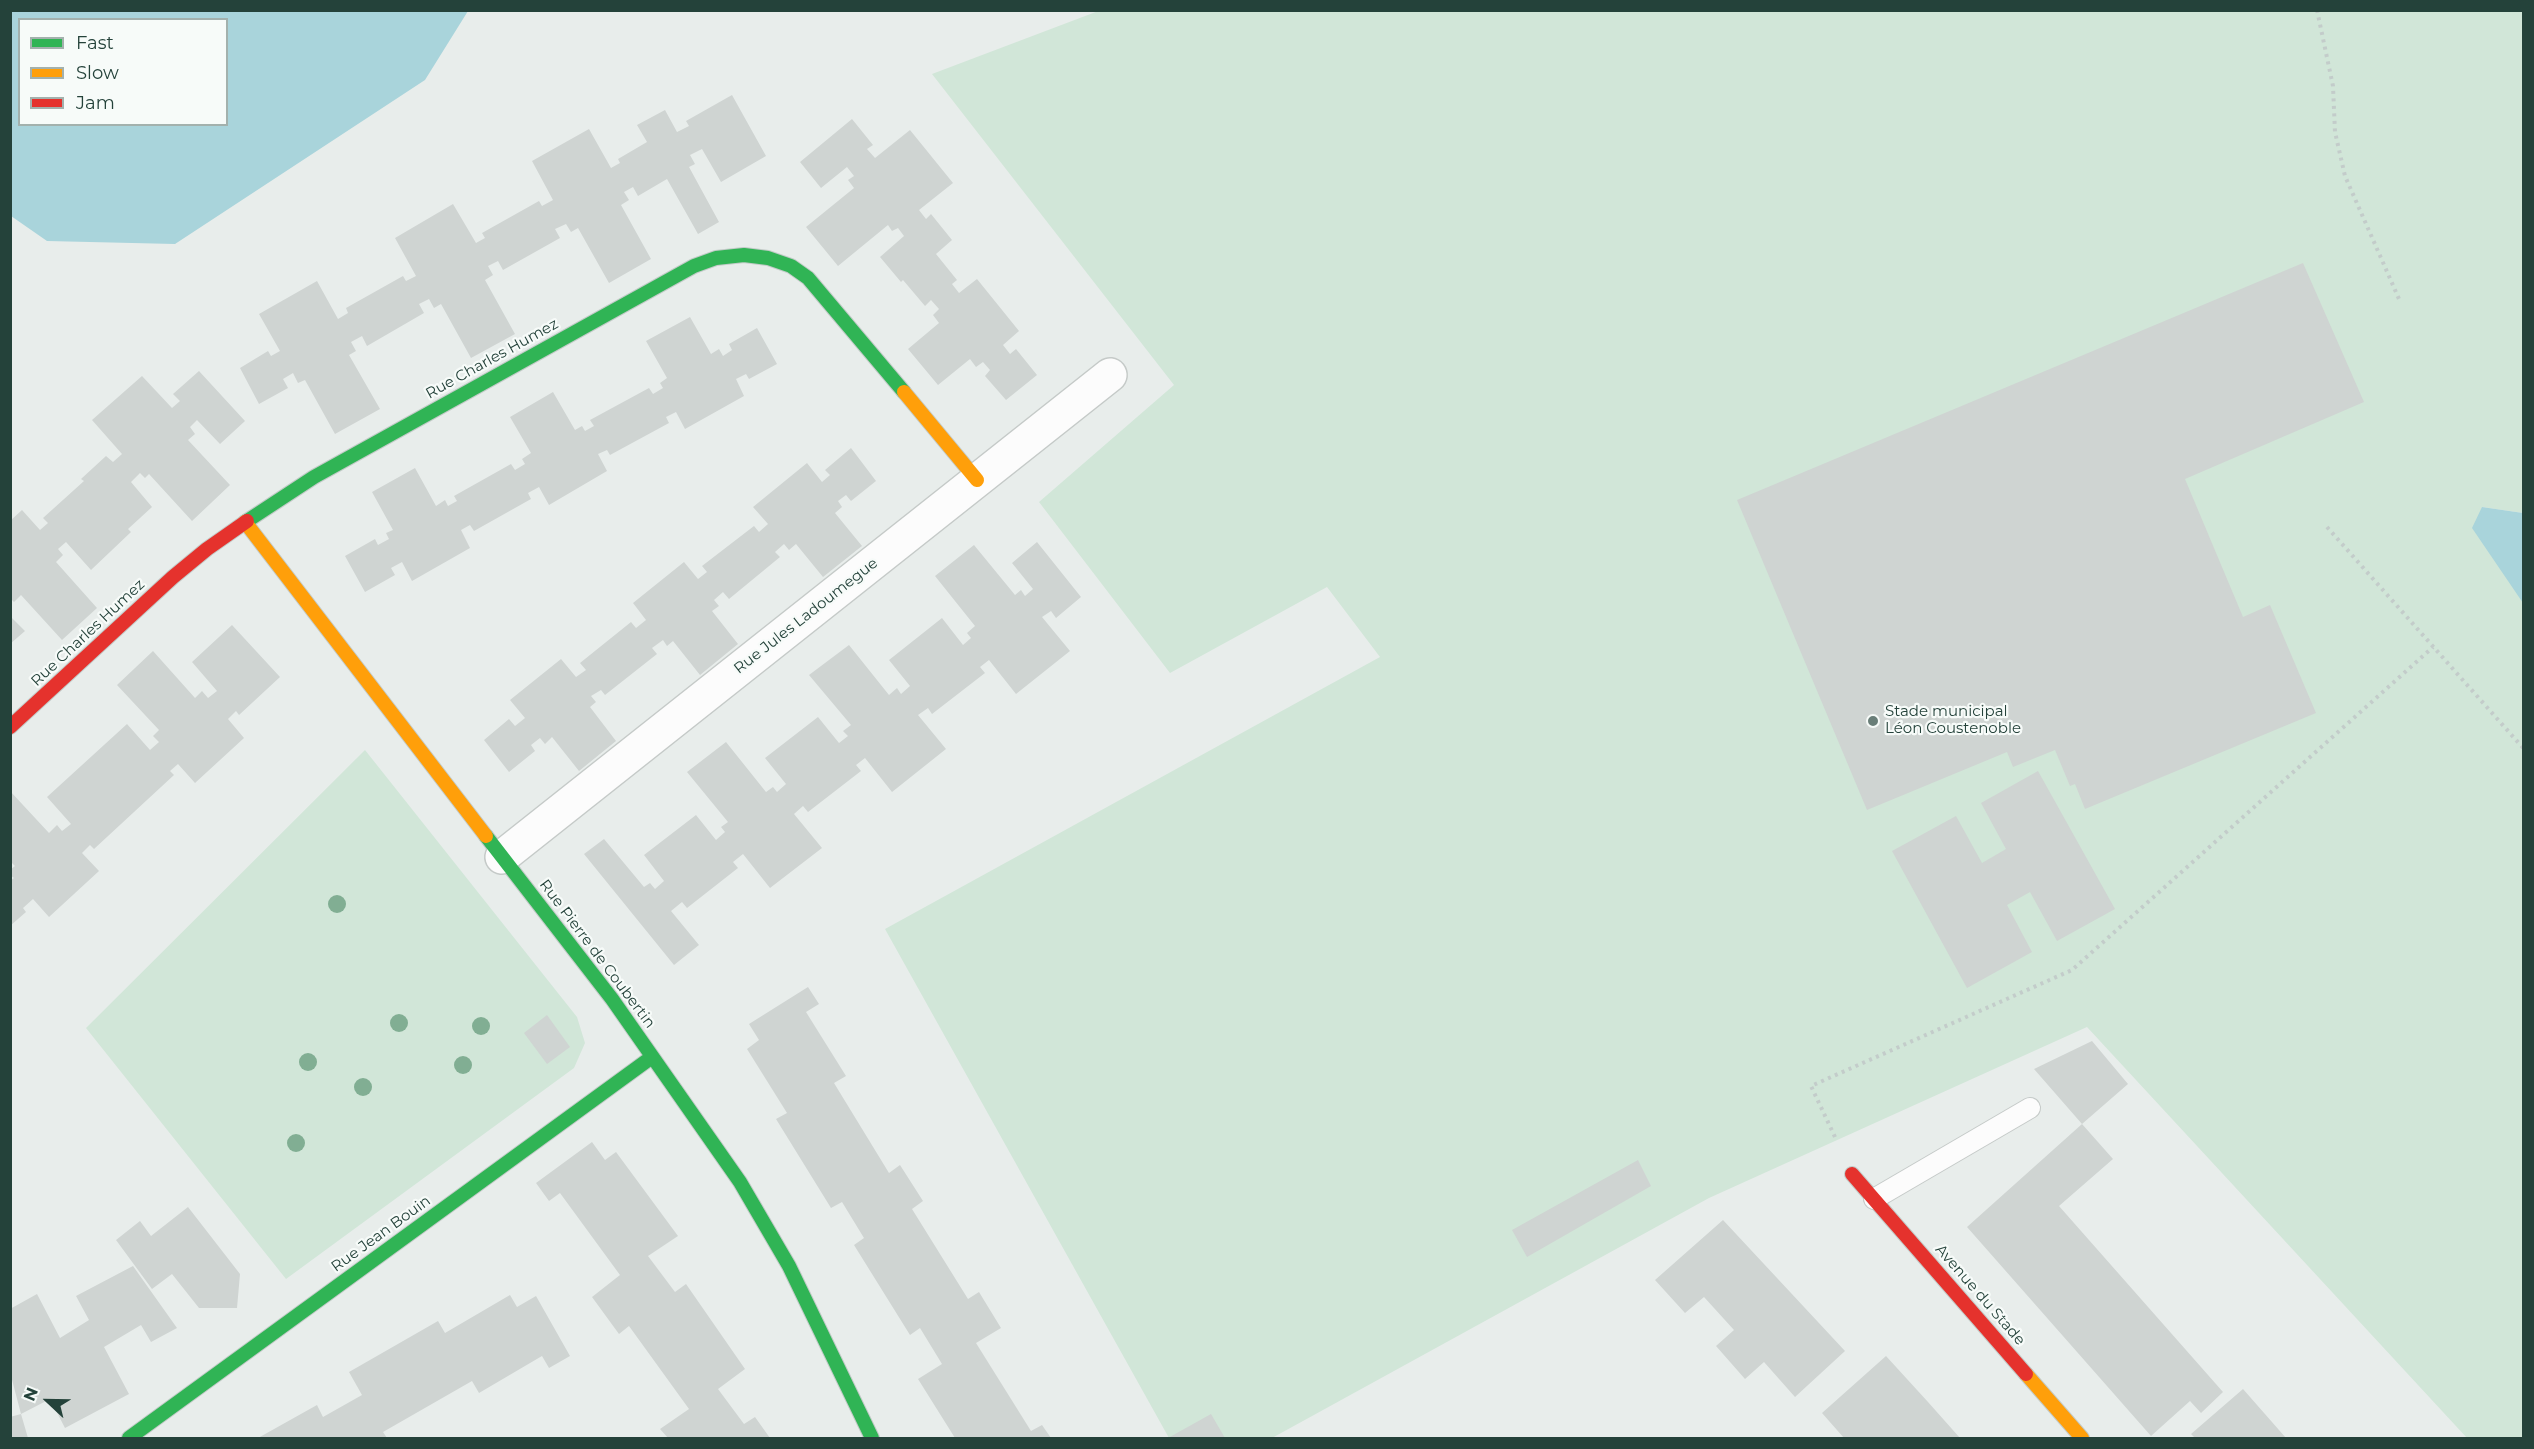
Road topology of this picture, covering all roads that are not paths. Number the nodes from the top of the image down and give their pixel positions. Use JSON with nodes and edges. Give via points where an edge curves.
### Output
{"nodes":[{"id":1,"x":1110,"y":375,"type":"dead end"},
{"id":2,"x":977,"y":480,"type":"junction"},
{"id":3,"x":245,"y":522,"type":"junction"},
{"id":4,"x":10,"y":727,"type":"edge"},
{"id":5,"x":502,"y":857,"type":"junction"},
{"id":6,"x":652,"y":1056,"type":"junction"},
{"id":7,"x":2030,"y":1108,"type":"dead end"},
{"id":8,"x":1852,"y":1174,"type":"road end"},
{"id":9,"x":1874,"y":1199,"type":"junction"},
{"id":10,"x":129,"y":1438,"type":"edge"},
{"id":11,"x":872,"y":1438,"type":"edge"},
{"id":12,"x":2082,"y":1438,"type":"edge"}],
"edges":[{"from":1,"to":2,"type":"street","name":"Rue Jules Ladoumegue"},
{"from":2,"to":3,"type":"street","name":"Rue Charles Humez","via":[[808,278],[791,266],[744,255],[716,258],[694,266],[314,477]]},
{"from":2,"to":5,"type":"street","name":"Rue Jules Ladoumegue"},
{"from":3,"to":4,"type":"street","name":"Rue Charles Humez","via":[[173,577]]},
{"from":3,"to":5,"type":"street","name":"Rue Pierre de Coubertin"},
{"from":5,"to":6,"type":"street","name":"Rue Pierre de Coubertin"},
{"from":6,"to":10,"type":"street","name":"Rue Jean Bouin"},
{"from":6,"to":11,"type":"street","name":"Rue Pierre de Coubertin","via":[[740,1182],[789,1266]]},
{"from":7,"to":9,"type":"lane"},
{"from":8,"to":9,"type":"street","name":"Avenue du Stade"},
{"from":9,"to":12,"type":"street","name":"Avenue du Stade"}]}
